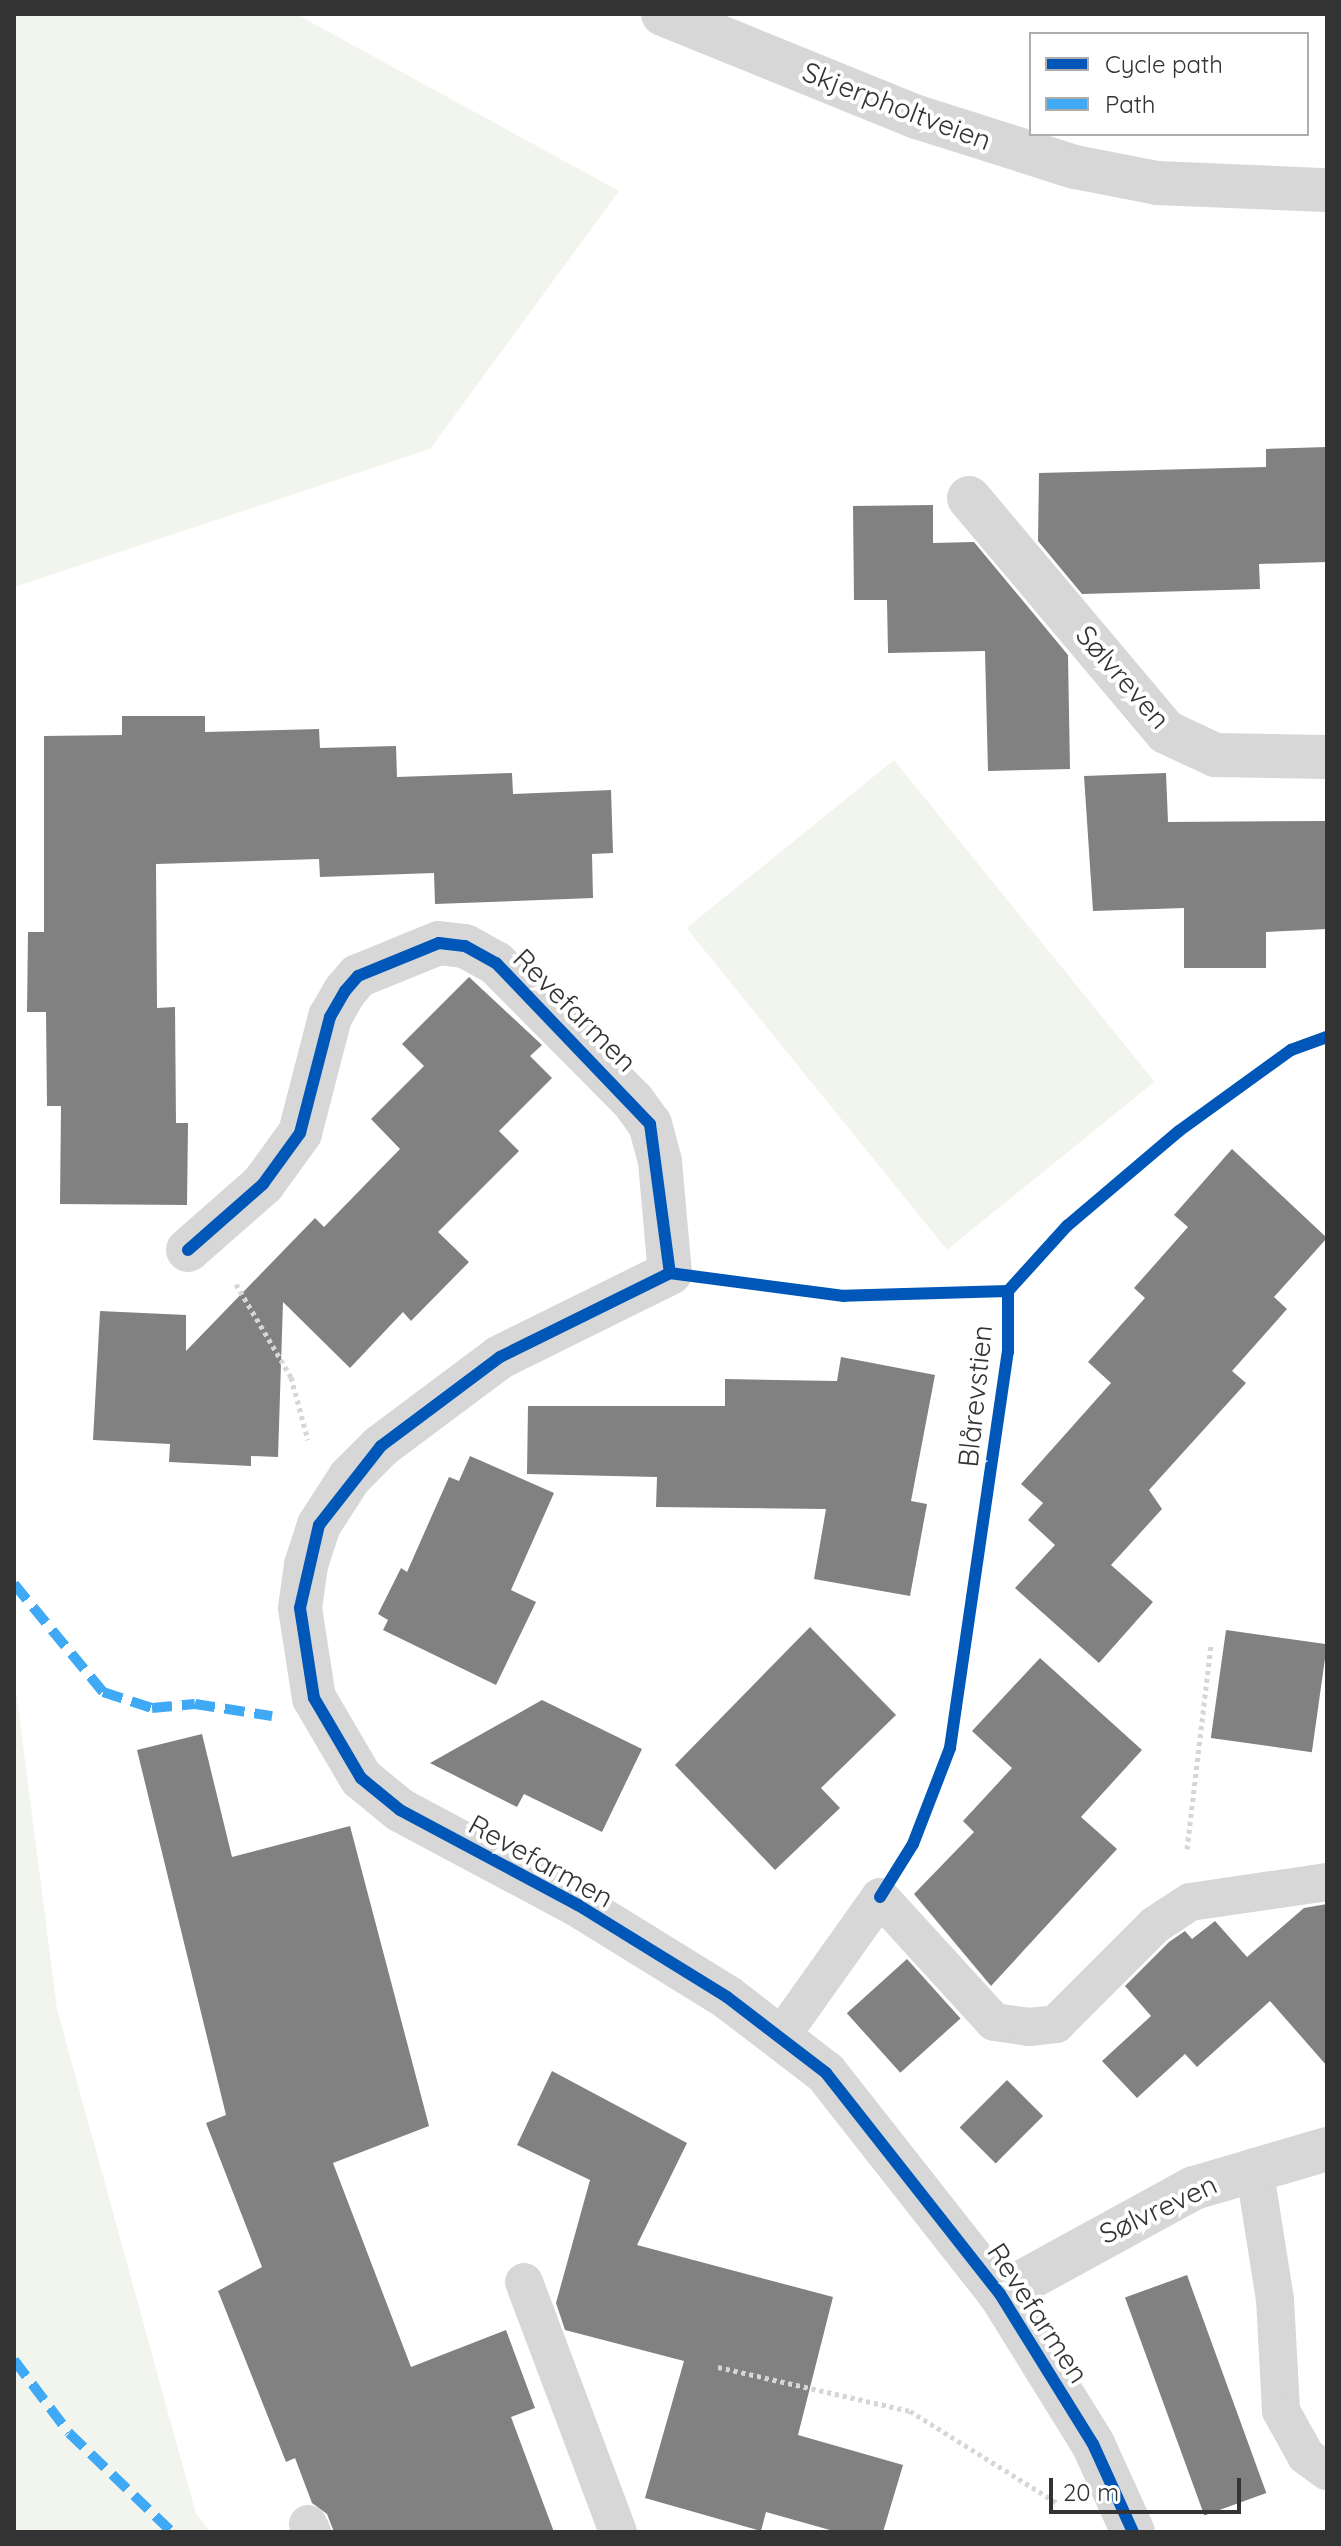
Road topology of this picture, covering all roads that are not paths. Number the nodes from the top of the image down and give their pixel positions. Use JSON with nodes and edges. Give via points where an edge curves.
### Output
{"nodes":[{"id":1,"x":663,"y":14,"type":"edge"},
{"id":2,"x":1327,"y":190,"type":"edge"},
{"id":3,"x":969,"y":498,"type":"dead end"},
{"id":4,"x":1327,"y":757,"type":"edge"},
{"id":5,"x":188,"y":1250,"type":"dead end"},
{"id":6,"x":1327,"y":1882,"type":"edge"},
{"id":7,"x":782,"y":2035,"type":"junction"},
{"id":8,"x":1327,"y":2149,"type":"edge"},
{"id":9,"x":1254,"y":2167,"type":"junction"},
{"id":10,"x":524,"y":2282,"type":"dead end"},
{"id":11,"x":1000,"y":2294,"type":"junction"},
{"id":12,"x":1327,"y":2471,"type":"edge"},
{"id":13,"x":618,"y":2532,"type":"edge"},
{"id":14,"x":1133,"y":2532,"type":"edge"}],
"edges":[{"from":1,"to":2,"type":"street","name":"Skjerpholtveien","via":[[917,117],[1075,167],[1157,183]]},
{"from":3,"to":4,"type":"street","name":"Sølvreven","via":[[1166,732],[1215,755]]},
{"from":5,"to":7,"type":"street","name":"Revefarmen","via":[[263,1184],[300,1133],[330,1017],[345,991],[358,976],[439,943],[465,946],[496,963],[633,1101],[650,1124],[660,1162],[670,1273],[500,1357],[381,1446],[319,1525],[300,1608],[306,1652],[330,1737],[361,1778],[400,1810],[578,1905]]},
{"from":6,"to":7,"type":"lane","via":[[1190,1902],[1155,1925],[1056,2024],[1029,2027],[994,2022],[880,1897]]},
{"from":7,"to":11,"type":"street","name":"Revefarmen","via":[[874,2126]]},
{"from":8,"to":9,"type":"street","name":"Sølvreven"},
{"from":9,"to":11,"type":"street","name":"Sølvreven","via":[[1108,2230]]},
{"from":9,"to":12,"type":"lane","via":[[1275,2299],[1281,2411],[1306,2456]]},
{"from":10,"to":13,"type":"lane"},
{"from":11,"to":14,"type":"street","name":"Revefarmen","via":[[1114,2487]]}]}
